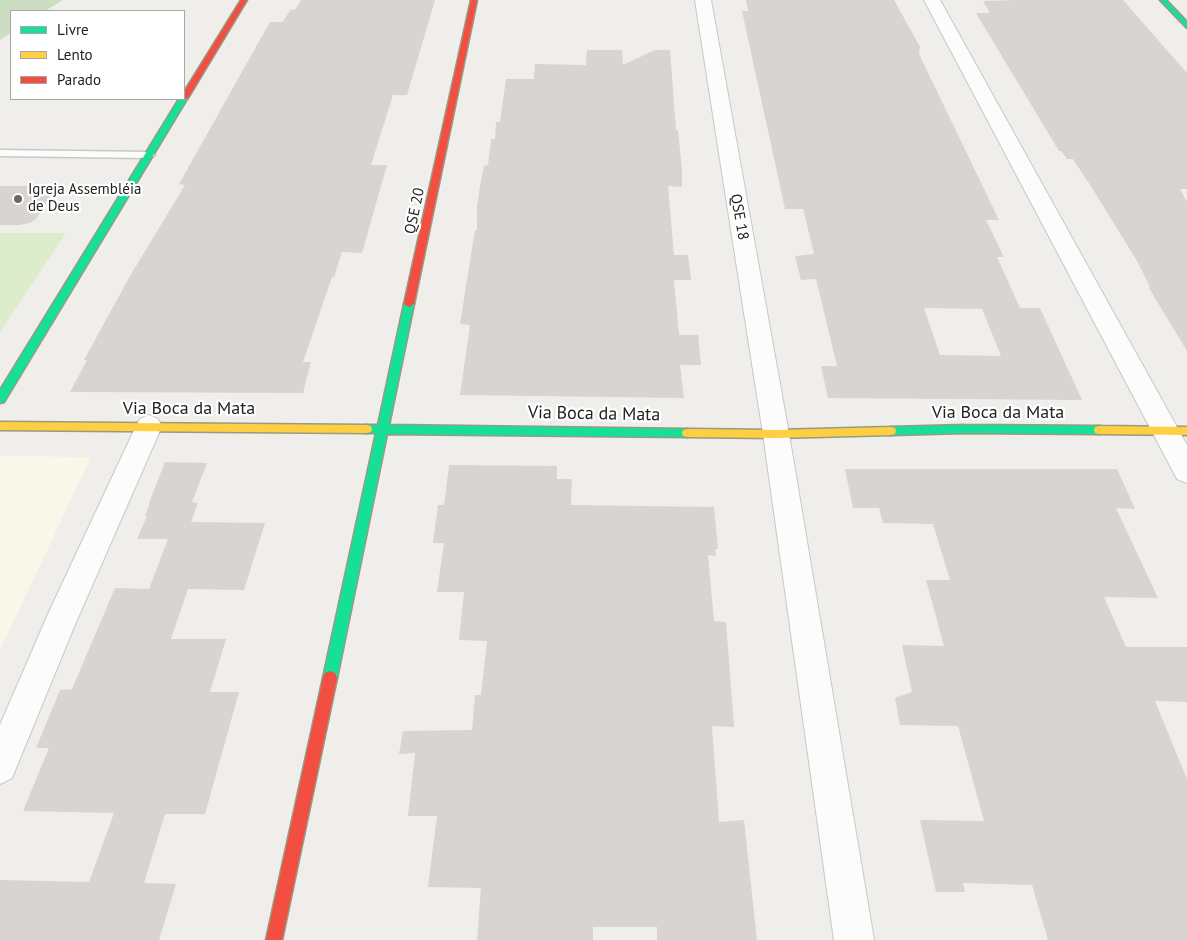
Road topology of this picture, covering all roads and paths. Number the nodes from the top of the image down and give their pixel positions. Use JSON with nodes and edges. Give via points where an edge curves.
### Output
{"nodes":[{"id":1,"x":244,"y":0,"type":"edge"},
{"id":2,"x":474,"y":0,"type":"edge"},
{"id":3,"x":702,"y":0,"type":"edge"},
{"id":4,"x":932,"y":0,"type":"edge"},
{"id":5,"x":1163,"y":0,"type":"edge"},
{"id":6,"x":1187,"y":26,"type":"edge"},
{"id":7,"x":185,"y":96,"type":"edge"},
{"id":8,"x":183,"y":100,"type":"edge"},
{"id":9,"x":0,"y":153,"type":"edge"},
{"id":10,"x":149,"y":154,"type":"junction"},
{"id":11,"x":0,"y":399,"type":"edge"},
{"id":12,"x":0,"y":426,"type":"edge"},
{"id":13,"x":149,"y":426,"type":"junction"},
{"id":14,"x":383,"y":428,"type":"junction"},
{"id":15,"x":1176,"y":431,"type":"edge"},
{"id":16,"x":776,"y":434,"type":"junction"},
{"id":17,"x":1187,"y":471,"type":"edge"},
{"id":18,"x":0,"y":766,"type":"edge"},
{"id":19,"x":274,"y":940,"type":"edge"},
{"id":20,"x":854,"y":940,"type":"edge"}],
"edges":[{"from":1,"to":7,"type":"street"},
{"from":2,"to":14,"type":"street","name":"QSE 20"},
{"from":3,"to":16,"type":"street","name":"QSE 18"},
{"from":4,"to":15,"type":"street","via":[[997,122]]},
{"from":5,"to":6,"type":"street"},
{"from":8,"to":10,"type":"street"},
{"from":9,"to":10,"type":"lane"},
{"from":10,"to":11,"type":"street"},
{"from":12,"to":13,"type":"street","name":"Via Boca da Mata"},
{"from":13,"to":14,"type":"street","name":"Via Boca da Mata"},
{"from":13,"to":18,"type":"street","via":[[63,616]]},
{"from":14,"to":16,"type":"street","name":"Via Boca da Mata"},
{"from":14,"to":19,"type":"street","name":"QSE 20"},
{"from":15,"to":16,"type":"street","name":"Via Boca da Mata","via":[[965,429]]},
{"from":15,"to":17,"type":"street"},
{"from":16,"to":20,"type":"street","name":"QSE 18"}]}
